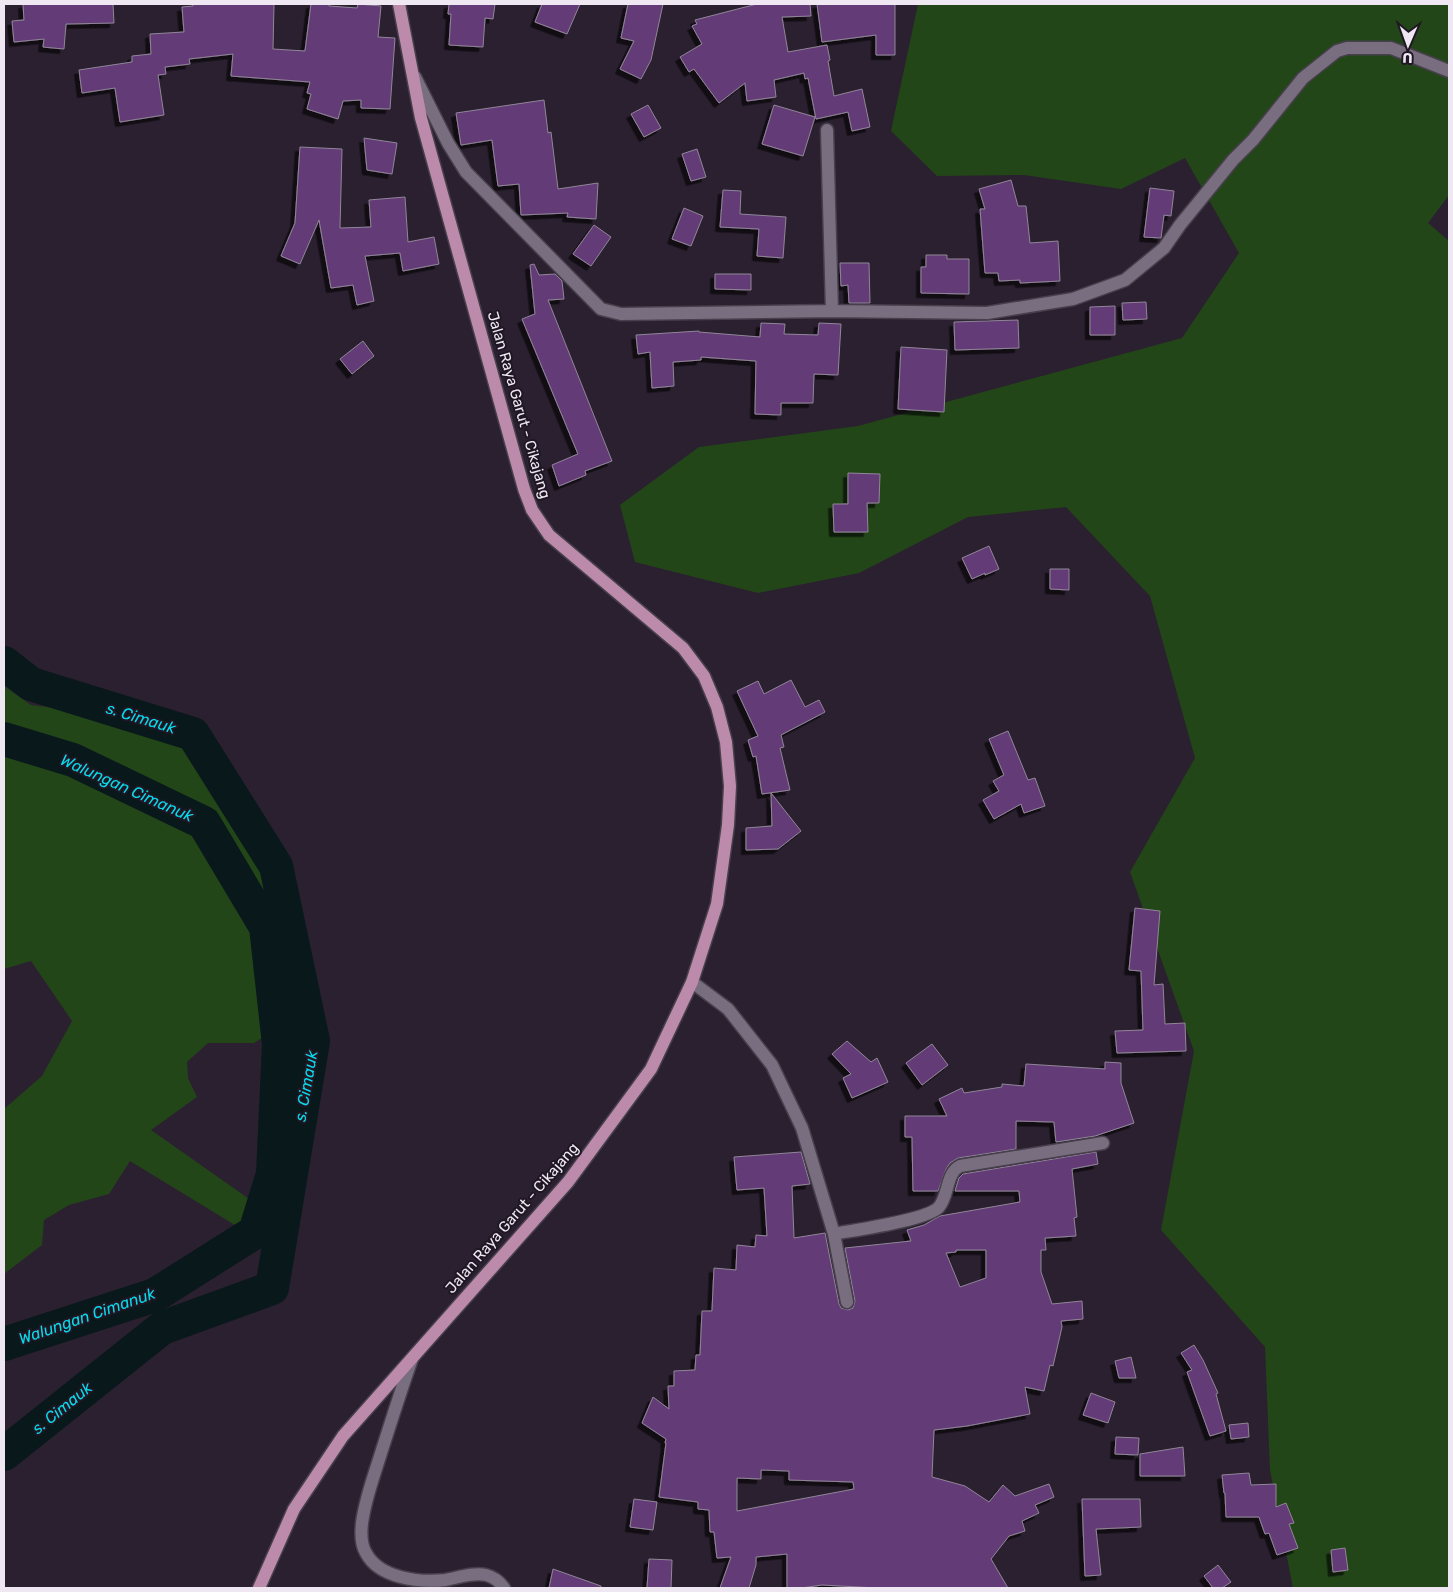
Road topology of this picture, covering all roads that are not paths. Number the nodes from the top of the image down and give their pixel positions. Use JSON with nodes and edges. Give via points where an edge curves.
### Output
{"nodes":[{"id":1,"x":399,"y":4,"type":"edge"},
{"id":2,"x":410,"y":66,"type":"junction"},
{"id":3,"x":1449,"y":71,"type":"edge"},
{"id":4,"x":827,"y":130,"type":"dead end"},
{"id":5,"x":832,"y":311,"type":"junction"},
{"id":6,"x":692,"y":982,"type":"junction"},
{"id":7,"x":1103,"y":1143,"type":"dead end"},
{"id":8,"x":834,"y":1234,"type":"junction"},
{"id":9,"x":847,"y":1302,"type":"dead end"},
{"id":10,"x":412,"y":1356,"type":"junction"},
{"id":11,"x":259,"y":1588,"type":"edge"},
{"id":12,"x":504,"y":1588,"type":"edge"}],
"edges":[{"from":1,"to":2,"type":"main road","name":"Jalan Raya Garut - Cikajang"},
{"from":2,"to":5,"type":"street","via":[[466,172],[601,309],[621,314]]},
{"from":2,"to":6,"type":"main road","name":"Jalan Raya Garut - Cikajang","via":[[439,182],[532,510],[549,535],[683,648],[704,676],[717,707],[726,742],[730,786],[728,825],[717,904]]},
{"from":3,"to":5,"type":"street","via":[[1391,48],[1337,51],[1303,78],[1164,248],[1124,280],[1073,299],[988,312]]},
{"from":4,"to":5,"type":"street"},
{"from":6,"to":8,"type":"street","via":[[728,1009],[772,1065],[802,1128]]},
{"from":6,"to":10,"type":"main road","name":"Jalan Raya Garut - Cikajang","via":[[651,1069],[568,1182]]},
{"from":7,"to":8,"type":"street","via":[[960,1166],[952,1174],[941,1205],[932,1212]]},
{"from":8,"to":9,"type":"street"},
{"from":10,"to":11,"type":"main road","name":"Jalan Raya Garut - Cikajang","via":[[325,1460],[294,1509]]},
{"from":10,"to":12,"type":"street","via":[[370,1487],[362,1523],[364,1551],[382,1570],[404,1578],[444,1580],[476,1574],[486,1575]]}]}
